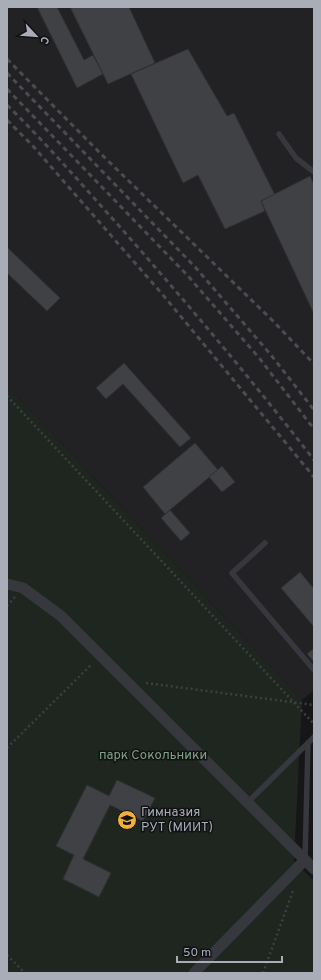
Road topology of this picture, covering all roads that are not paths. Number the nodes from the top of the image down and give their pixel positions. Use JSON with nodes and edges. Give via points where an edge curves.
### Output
{"nodes":[{"id":1,"x":279,"y":134,"type":"dead end"},
{"id":2,"x":314,"y":172,"type":"edge"},
{"id":3,"x":265,"y":543,"type":"dead end"},
{"id":4,"x":7,"y":584,"type":"edge"},
{"id":5,"x":314,"y":670,"type":"edge"},
{"id":6,"x":314,"y":737,"type":"edge"},
{"id":7,"x":308,"y":742,"type":"junction"},
{"id":8,"x":248,"y":802,"type":"junction"},
{"id":9,"x":305,"y":860,"type":"junction"},
{"id":10,"x":314,"y":869,"type":"edge"},
{"id":11,"x":194,"y":973,"type":"edge"}],
"edges":[{"from":1,"to":2,"type":"lane","via":[[296,158]]},
{"from":3,"to":5,"type":"lane","via":[[232,573]]},
{"from":4,"to":8,"type":"street","via":[[23,588],[60,616]]},
{"from":6,"to":7,"type":"lane"},
{"from":7,"to":8,"type":"lane"},
{"from":7,"to":9,"type":"lane"},
{"from":8,"to":9,"type":"street"},
{"from":9,"to":10,"type":"street"},
{"from":9,"to":11,"type":"street"}]}
